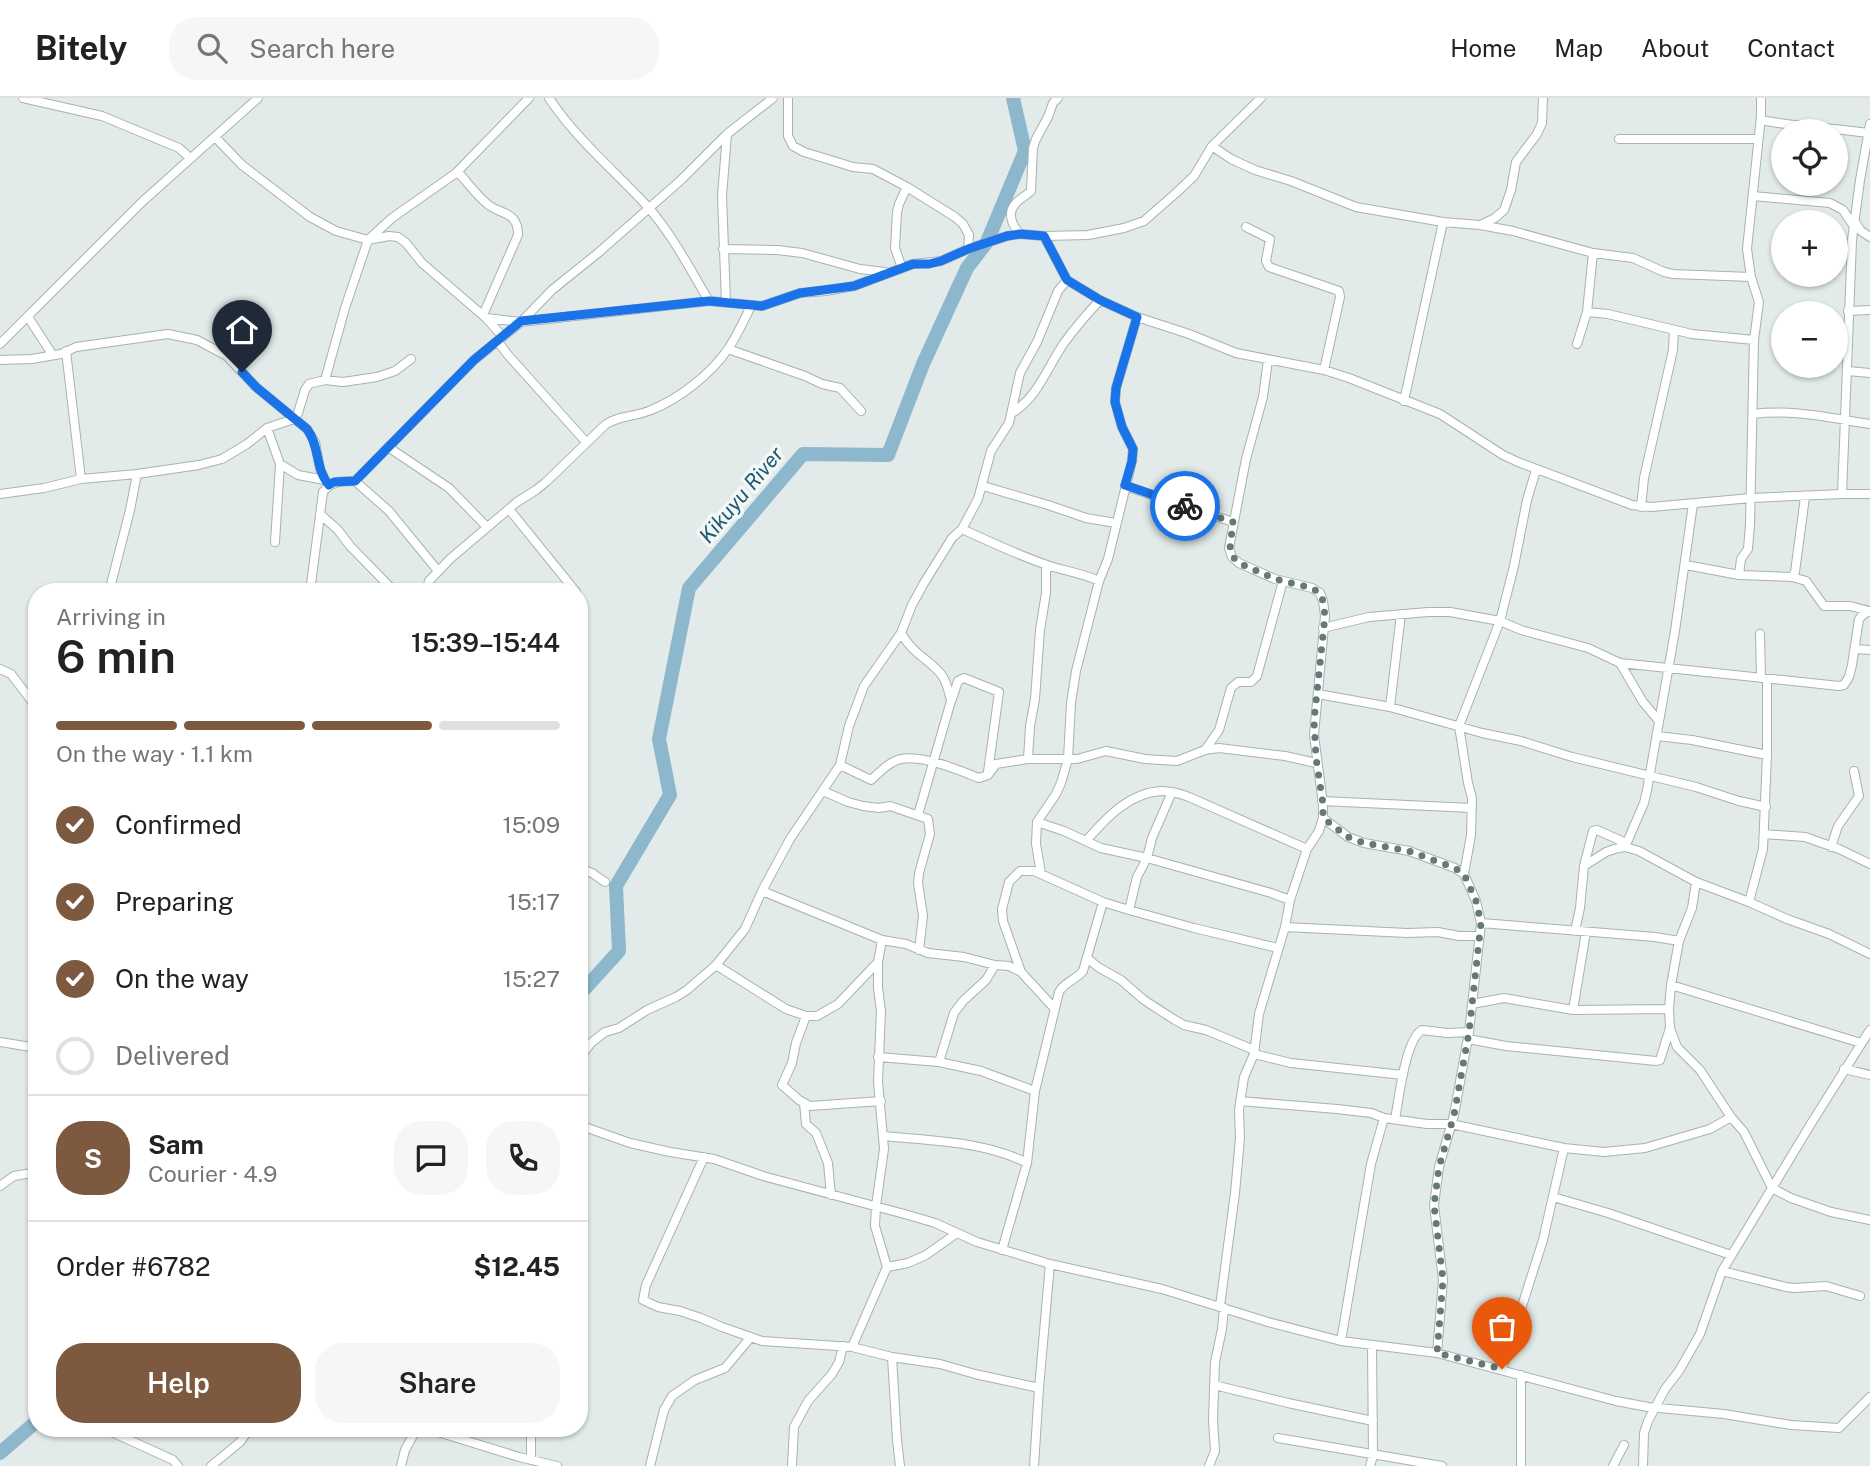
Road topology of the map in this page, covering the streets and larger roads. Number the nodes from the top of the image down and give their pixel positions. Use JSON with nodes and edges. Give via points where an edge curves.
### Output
{"nodes":[{"id":1,"x":23,"y":98,"type":"edge"},
{"id":2,"x":258,"y":98,"type":"edge"},
{"id":3,"x":529,"y":98,"type":"edge"},
{"id":4,"x":549,"y":98,"type":"edge"},
{"id":5,"x":773,"y":98,"type":"edge"},
{"id":6,"x":788,"y":98,"type":"edge"},
{"id":7,"x":1058,"y":98,"type":"edge"},
{"id":8,"x":1261,"y":98,"type":"edge"},
{"id":9,"x":1544,"y":98,"type":"edge"},
{"id":10,"x":1761,"y":98,"type":"edge"},
{"id":11,"x":1760,"y":120,"type":"junction"},
{"id":12,"x":1869,"y":129,"type":"edge"},
{"id":13,"x":727,"y":134,"type":"junction"},
{"id":14,"x":215,"y":137,"type":"junction"},
{"id":15,"x":1619,"y":138,"type":"dead end"},
{"id":16,"x":1758,"y":139,"type":"junction"},
{"id":17,"x":1212,"y":146,"type":"junction"},
{"id":18,"x":190,"y":158,"type":"junction"},
{"id":19,"x":458,"y":172,"type":"junction"},
{"id":20,"x":907,"y":187,"type":"junction"},
{"id":21,"x":1753,"y":196,"type":"junction"},
{"id":22,"x":649,"y":208,"type":"junction"},
{"id":23,"x":1443,"y":222,"type":"junction"},
{"id":24,"x":1854,"y":223,"type":"junction"},
{"id":25,"x":1480,"y":225,"type":"junction"},
{"id":26,"x":1246,"y":228,"type":"dead end"},
{"id":27,"x":1020,"y":234,"type":"junction"},
{"id":28,"x":1044,"y":236,"type":"junction"},
{"id":29,"x":1870,"y":237,"type":"edge"},
{"id":30,"x":368,"y":240,"type":"junction"},
{"id":31,"x":723,"y":249,"type":"junction"},
{"id":32,"x":968,"y":249,"type":"junction"},
{"id":33,"x":1593,"y":253,"type":"junction"},
{"id":34,"x":902,"y":268,"type":"junction"},
{"id":35,"x":888,"y":273,"type":"junction"},
{"id":36,"x":1751,"y":277,"type":"junction"},
{"id":37,"x":1067,"y":280,"type":"junction"},
{"id":38,"x":1100,"y":300,"type":"junction"},
{"id":39,"x":709,"y":301,"type":"junction"},
{"id":40,"x":726,"y":302,"type":"junction"},
{"id":41,"x":751,"y":306,"type":"junction"},
{"id":42,"x":1870,"y":310,"type":"edge"},
{"id":43,"x":1849,"y":311,"type":"junction"},
{"id":44,"x":1587,"y":312,"type":"junction"},
{"id":45,"x":28,"y":317,"type":"junction"},
{"id":46,"x":484,"y":317,"type":"junction"},
{"id":47,"x":1137,"y":317,"type":"junction"},
{"id":48,"x":521,"y":321,"type":"junction"},
{"id":49,"x":1674,"y":330,"type":"junction"},
{"id":50,"x":500,"y":339,"type":"junction"},
{"id":51,"x":1754,"y":340,"type":"junction"},
{"id":52,"x":1848,"y":341,"type":"edge"},
{"id":53,"x":0,"y":344,"type":"edge"},
{"id":54,"x":1577,"y":344,"type":"dead end"},
{"id":55,"x":728,"y":349,"type":"junction"},
{"id":56,"x":66,"y":351,"type":"junction"},
{"id":57,"x":52,"y":354,"type":"junction"},
{"id":58,"x":411,"y":359,"type":"dead end"},
{"id":59,"x":0,"y":360,"type":"edge"},
{"id":60,"x":1268,"y":360,"type":"junction"},
{"id":61,"x":1324,"y":370,"type":"junction"},
{"id":62,"x":1848,"y":371,"type":"edge"},
{"id":63,"x":1870,"y":373,"type":"edge"},
{"id":64,"x":1847,"y":378,"type":"edge"},
{"id":65,"x":326,"y":380,"type":"junction"},
{"id":66,"x":1404,"y":401,"type":"junction"},
{"id":67,"x":861,"y":411,"type":"dead end"},
{"id":68,"x":1012,"y":413,"type":"junction"},
{"id":69,"x":1753,"y":414,"type":"junction"},
{"id":70,"x":294,"y":419,"type":"junction"},
{"id":71,"x":1845,"y":420,"type":"junction"},
{"id":72,"x":1870,"y":424,"type":"edge"},
{"id":73,"x":267,"y":428,"type":"junction"},
{"id":74,"x":586,"y":442,"type":"junction"},
{"id":75,"x":388,"y":447,"type":"junction"},
{"id":76,"x":280,"y":464,"type":"junction"},
{"id":77,"x":1536,"y":470,"type":"junction"},
{"id":78,"x":137,"y":474,"type":"junction"},
{"id":79,"x":81,"y":479,"type":"junction"},
{"id":80,"x":355,"y":481,"type":"junction"},
{"id":81,"x":327,"y":483,"type":"junction"},
{"id":82,"x":1125,"y":485,"type":"junction"},
{"id":83,"x":983,"y":486,"type":"junction"},
{"id":84,"x":0,"y":494,"type":"edge"},
{"id":85,"x":1842,"y":494,"type":"junction"},
{"id":86,"x":1870,"y":494,"type":"edge"},
{"id":87,"x":1805,"y":497,"type":"junction"},
{"id":88,"x":1751,"y":498,"type":"junction"},
{"id":89,"x":1693,"y":504,"type":"junction"},
{"id":90,"x":1641,"y":506,"type":"junction"},
{"id":91,"x":509,"y":509,"type":"junction"},
{"id":92,"x":320,"y":514,"type":"junction"},
{"id":93,"x":1233,"y":522,"type":"junction"},
{"id":94,"x":1116,"y":523,"type":"junction"},
{"id":95,"x":487,"y":527,"type":"junction"},
{"id":96,"x":962,"y":529,"type":"junction"},
{"id":97,"x":275,"y":542,"type":"dead end"},
{"id":98,"x":1045,"y":565,"type":"junction"},
{"id":99,"x":1685,"y":565,"type":"junction"},
{"id":100,"x":438,"y":571,"type":"junction"},
{"id":101,"x":1739,"y":575,"type":"junction"},
{"id":102,"x":1792,"y":577,"type":"junction"},
{"id":103,"x":1099,"y":581,"type":"junction"},
{"id":104,"x":1283,"y":581,"type":"junction"},
{"id":105,"x":111,"y":583,"type":"edge"},
{"id":106,"x":311,"y":583,"type":"edge"},
{"id":107,"x":388,"y":583,"type":"edge"},
{"id":108,"x":428,"y":583,"type":"edge"},
{"id":109,"x":569,"y":583,"type":"edge"},
{"id":110,"x":1870,"y":611,"type":"edge"},
{"id":111,"x":1401,"y":614,"type":"junction"},
{"id":112,"x":1500,"y":621,"type":"junction"},
{"id":113,"x":1323,"y":628,"type":"junction"},
{"id":114,"x":901,"y":633,"type":"junction"},
{"id":115,"x":1760,"y":634,"type":"dead end"},
{"id":116,"x":1855,"y":649,"type":"junction"},
{"id":117,"x":1870,"y":650,"type":"edge"},
{"id":118,"x":1620,"y":663,"type":"junction"},
{"id":119,"x":1669,"y":668,"type":"junction"},
{"id":120,"x":0,"y":669,"type":"edge"},
{"id":121,"x":1764,"y":679,"type":"junction"},
{"id":122,"x":1318,"y":694,"type":"junction"},
{"id":123,"x":28,"y":696,"type":"edge"},
{"id":124,"x":951,"y":701,"type":"junction"},
{"id":125,"x":1390,"y":707,"type":"junction"},
{"id":126,"x":1659,"y":721,"type":"junction"},
{"id":127,"x":1460,"y":726,"type":"junction"},
{"id":128,"x":1657,"y":736,"type":"junction"},
{"id":129,"x":1205,"y":750,"type":"junction"},
{"id":130,"x":1767,"y":755,"type":"junction"},
{"id":131,"x":1028,"y":759,"type":"junction"},
{"id":132,"x":1068,"y":759,"type":"junction"},
{"id":133,"x":933,"y":762,"type":"junction"},
{"id":134,"x":1317,"y":763,"type":"junction"},
{"id":135,"x":839,"y":765,"type":"junction"},
{"id":136,"x":1854,"y":771,"type":"dead end"},
{"id":137,"x":988,"y":775,"type":"junction"},
{"id":138,"x":1649,"y":776,"type":"junction"},
{"id":139,"x":823,"y":792,"type":"junction"},
{"id":140,"x":1172,"y":792,"type":"junction"},
{"id":141,"x":1322,"y":801,"type":"junction"},
{"id":142,"x":1766,"y":807,"type":"junction"},
{"id":143,"x":1472,"y":808,"type":"junction"},
{"id":144,"x":918,"y":815,"type":"junction"},
{"id":145,"x":1323,"y":818,"type":"junction"},
{"id":146,"x":1037,"y":822,"type":"junction"},
{"id":147,"x":1764,"y":834,"type":"junction"},
{"id":148,"x":1086,"y":841,"type":"junction"},
{"id":149,"x":1626,"y":845,"type":"junction"},
{"id":150,"x":1831,"y":846,"type":"junction"},
{"id":151,"x":1307,"y":849,"type":"junction"},
{"id":152,"x":1147,"y":858,"type":"junction"},
{"id":153,"x":1870,"y":864,"type":"edge"},
{"id":154,"x":1584,"y":866,"type":"junction"},
{"id":155,"x":588,"y":871,"type":"edge"},
{"id":156,"x":1041,"y":873,"type":"junction"},
{"id":157,"x":1464,"y":874,"type":"junction"},
{"id":158,"x":605,"y":882,"type":"dead end"},
{"id":159,"x":1696,"y":882,"type":"junction"},
{"id":160,"x":762,"y":891,"type":"junction"},
{"id":161,"x":1290,"y":900,"type":"junction"},
{"id":162,"x":1103,"y":902,"type":"junction"},
{"id":163,"x":1749,"y":902,"type":"junction"},
{"id":164,"x":1129,"y":909,"type":"junction"},
{"id":165,"x":1481,"y":923,"type":"junction"},
{"id":166,"x":1285,"y":927,"type":"junction"},
{"id":167,"x":1575,"y":930,"type":"junction"},
{"id":168,"x":1586,"y":932,"type":"junction"},
{"id":169,"x":1480,"y":936,"type":"junction"},
{"id":170,"x":882,"y":940,"type":"junction"},
{"id":171,"x":1679,"y":941,"type":"junction"},
{"id":172,"x":1278,"y":948,"type":"junction"},
{"id":173,"x":919,"y":950,"type":"junction"},
{"id":174,"x":1870,"y":954,"type":"edge"},
{"id":175,"x":1087,"y":958,"type":"junction"},
{"id":176,"x":878,"y":962,"type":"junction"},
{"id":177,"x":716,"y":965,"type":"junction"},
{"id":178,"x":995,"y":965,"type":"junction"},
{"id":179,"x":1021,"y":972,"type":"junction"},
{"id":180,"x":1671,"y":985,"type":"junction"},
{"id":181,"x":1472,"y":1004,"type":"junction"},
{"id":182,"x":1055,"y":1009,"type":"junction"},
{"id":183,"x":1669,"y":1009,"type":"junction"},
{"id":184,"x":1573,"y":1010,"type":"junction"},
{"id":185,"x":806,"y":1016,"type":"junction"},
{"id":186,"x":1670,"y":1028,"type":"junction"},
{"id":187,"x":1870,"y":1030,"type":"edge"},
{"id":188,"x":1469,"y":1036,"type":"junction"},
{"id":189,"x":0,"y":1041,"type":"edge"},
{"id":190,"x":1861,"y":1043,"type":"junction"},
{"id":191,"x":28,"y":1046,"type":"edge"},
{"id":192,"x":588,"y":1047,"type":"edge"},
{"id":193,"x":1254,"y":1052,"type":"junction"},
{"id":194,"x":878,"y":1057,"type":"junction"},
{"id":195,"x":939,"y":1062,"type":"junction"},
{"id":196,"x":1844,"y":1069,"type":"junction"},
{"id":197,"x":1403,"y":1075,"type":"junction"},
{"id":198,"x":1870,"y":1075,"type":"edge"},
{"id":199,"x":1035,"y":1091,"type":"junction"},
{"id":200,"x":881,"y":1101,"type":"junction"},
{"id":201,"x":1240,"y":1101,"type":"junction"},
{"id":202,"x":804,"y":1103,"type":"junction"},
{"id":203,"x":1731,"y":1116,"type":"junction"},
{"id":204,"x":1384,"y":1118,"type":"junction"},
{"id":205,"x":1395,"y":1119,"type":"junction"},
{"id":206,"x":1451,"y":1124,"type":"junction"},
{"id":207,"x":588,"y":1128,"type":"edge"},
{"id":208,"x":884,"y":1136,"type":"junction"},
{"id":209,"x":1564,"y":1148,"type":"junction"},
{"id":210,"x":704,"y":1157,"type":"junction"},
{"id":211,"x":1027,"y":1163,"type":"junction"},
{"id":212,"x":28,"y":1174,"type":"edge"},
{"id":213,"x":0,"y":1186,"type":"edge"},
{"id":214,"x":1772,"y":1188,"type":"junction"},
{"id":215,"x":831,"y":1195,"type":"junction"},
{"id":216,"x":1553,"y":1197,"type":"junction"},
{"id":217,"x":876,"y":1206,"type":"junction"},
{"id":218,"x":1870,"y":1220,"type":"edge"},
{"id":219,"x":957,"y":1233,"type":"junction"},
{"id":220,"x":1002,"y":1250,"type":"junction"},
{"id":221,"x":1731,"y":1255,"type":"junction"},
{"id":222,"x":1050,"y":1264,"type":"junction"},
{"id":223,"x":887,"y":1267,"type":"junction"},
{"id":224,"x":1722,"y":1271,"type":"junction"},
{"id":225,"x":1860,"y":1296,"type":"dead end"},
{"id":226,"x":1222,"y":1307,"type":"junction"},
{"id":227,"x":751,"y":1338,"type":"junction"},
{"id":228,"x":1341,"y":1341,"type":"junction"},
{"id":229,"x":1372,"y":1345,"type":"junction"},
{"id":230,"x":847,"y":1346,"type":"junction"},
{"id":231,"x":1437,"y":1353,"type":"junction"},
{"id":232,"x":892,"y":1357,"type":"junction"},
{"id":233,"x":1502,"y":1369,"type":"junction"},
{"id":234,"x":1521,"y":1375,"type":"junction"},
{"id":235,"x":1214,"y":1385,"type":"junction"},
{"id":236,"x":1039,"y":1388,"type":"junction"},
{"id":237,"x":1870,"y":1397,"type":"edge"},
{"id":238,"x":1655,"y":1406,"type":"junction"},
{"id":239,"x":1373,"y":1421,"type":"junction"},
{"id":240,"x":123,"y":1437,"type":"edge"},
{"id":241,"x":244,"y":1437,"type":"edge"},
{"id":242,"x":412,"y":1437,"type":"edge"},
{"id":243,"x":450,"y":1437,"type":"edge"},
{"id":244,"x":531,"y":1437,"type":"edge"},
{"id":245,"x":1278,"y":1438,"type":"dead end"},
{"id":246,"x":1624,"y":1445,"type":"dead end"},
{"id":247,"x":1373,"y":1456,"type":"junction"},
{"id":248,"x":531,"y":1459,"type":"junction"},
{"id":249,"x":518,"y":1461,"type":"edge"},
{"id":250,"x":178,"y":1466,"type":"edge"},
{"id":251,"x":211,"y":1466,"type":"edge"},
{"id":252,"x":401,"y":1466,"type":"edge"},
{"id":253,"x":557,"y":1466,"type":"edge"},
{"id":254,"x":650,"y":1466,"type":"edge"},
{"id":255,"x":792,"y":1466,"type":"edge"},
{"id":256,"x":900,"y":1466,"type":"edge"},
{"id":257,"x":1034,"y":1466,"type":"edge"},
{"id":258,"x":1209,"y":1466,"type":"edge"},
{"id":259,"x":1370,"y":1466,"type":"edge"},
{"id":260,"x":1441,"y":1466,"type":"edge"},
{"id":261,"x":1521,"y":1466,"type":"edge"},
{"id":262,"x":1613,"y":1466,"type":"edge"},
{"id":263,"x":1643,"y":1466,"type":"edge"}],
"edges":[{"from":1,"to":18,"type":"street","via":[[102,116],[178,148]]},
{"from":2,"to":14,"type":"street"},
{"from":3,"to":19,"type":"street"},
{"from":4,"to":22,"type":"street"},
{"from":5,"to":13,"type":"street"},
{"from":6,"to":20,"type":"street","via":[[788,136],[793,146],[853,167],[873,169]]},
{"from":7,"to":27,"type":"street","via":[[1033,148],[1031,191],[1015,203],[1012,212]]},
{"from":8,"to":17,"type":"street"},
{"from":9,"to":25,"type":"street","via":[[1542,123],[1516,162],[1504,210]]},
{"from":10,"to":11,"type":"street"},
{"from":11,"to":12,"type":"street"},
{"from":11,"to":16,"type":"street"},
{"from":12,"to":24,"type":"street"},
{"from":13,"to":22,"type":"street"},
{"from":13,"to":31,"type":"street"},
{"from":14,"to":18,"type":"street"},
{"from":14,"to":30,"type":"street","via":[[242,166],[310,217]]},
{"from":15,"to":16,"type":"street"},
{"from":16,"to":21,"type":"street"},
{"from":17,"to":23,"type":"street","via":[[1255,170],[1356,206]]},
{"from":17,"to":28,"type":"street","via":[[1194,176],[1144,221],[1088,235]]},
{"from":18,"to":45,"type":"street"},
{"from":19,"to":30,"type":"street"},
{"from":19,"to":46,"type":"street","via":[[487,205],[511,216],[518,225]]},
{"from":20,"to":32,"type":"street","via":[[963,224],[969,235]]},
{"from":20,"to":34,"type":"street","via":[[897,212],[895,248]]},
{"from":21,"to":24,"type":"street","via":[[1830,203]]},
{"from":21,"to":36,"type":"street","via":[[1746,249]]},
{"from":22,"to":39,"type":"street"},
{"from":22,"to":48,"type":"street"},
{"from":23,"to":25,"type":"street"},
{"from":23,"to":66,"type":"street"},
{"from":24,"to":29,"type":"street"},
{"from":24,"to":43,"type":"street"},
{"from":25,"to":33,"type":"street"},
{"from":26,"to":61,"type":"street","via":[[1269,239],[1269,267],[1339,291]]},
{"from":27,"to":28,"type":"street"},
{"from":27,"to":32,"type":"street"},
{"from":28,"to":37,"type":"street"},
{"from":30,"to":46,"type":"street","via":[[398,237]]},
{"from":30,"to":65,"type":"street"},
{"from":31,"to":35,"type":"street","via":[[802,253]]},
{"from":31,"to":40,"type":"street"},
{"from":32,"to":34,"type":"street","via":[[941,261]]},
{"from":33,"to":36,"type":"street","via":[[1633,258],[1673,274]]},
{"from":33,"to":44,"type":"street"},
{"from":34,"to":35,"type":"street"},
{"from":35,"to":41,"type":"street","via":[[854,286]]},
{"from":36,"to":51,"type":"street","via":[[1759,302]]},
{"from":37,"to":38,"type":"street"},
{"from":37,"to":68,"type":"street","via":[[1020,373]]},
{"from":38,"to":47,"type":"street"},
{"from":38,"to":68,"type":"street","via":[[1064,343],[1032,395]]},
{"from":39,"to":40,"type":"street"},
{"from":39,"to":48,"type":"street"},
{"from":40,"to":41,"type":"street"},
{"from":41,"to":55,"type":"street"},
{"from":42,"to":43,"type":"street"},
{"from":43,"to":52,"type":"street"},
{"from":44,"to":49,"type":"street"},
{"from":44,"to":54,"type":"street"},
{"from":45,"to":53,"type":"street"},
{"from":45,"to":57,"type":"street"},
{"from":46,"to":48,"type":"street"},
{"from":46,"to":50,"type":"street"},
{"from":47,"to":60,"type":"street","via":[[1220,348]]},
{"from":47,"to":82,"type":"street","via":[[1116,388],[1115,402],[1133,449]]},
{"from":48,"to":50,"type":"street"},
{"from":49,"to":51,"type":"street"},
{"from":49,"to":90,"type":"street"},
{"from":50,"to":74,"type":"street","via":[[508,355]]},
{"from":50,"to":75,"type":"street"},
{"from":51,"to":69,"type":"street"},
{"from":55,"to":67,"type":"street","via":[[840,388]]},
{"from":55,"to":74,"type":"street","via":[[679,396],[650,411],[611,420]]},
{"from":56,"to":57,"type":"street"},
{"from":56,"to":70,"type":"street","via":[[168,334],[197,340],[227,356]]},
{"from":56,"to":79,"type":"street"},
{"from":57,"to":59,"type":"street"},
{"from":58,"to":65,"type":"street","via":[[377,377]]},
{"from":60,"to":61,"type":"street"},
{"from":60,"to":93,"type":"street"},
{"from":61,"to":66,"type":"street"},
{"from":62,"to":63,"type":"street"},
{"from":64,"to":71,"type":"street"},
{"from":65,"to":70,"type":"street","via":[[304,390]]},
{"from":66,"to":77,"type":"street","via":[[1440,414],[1503,455]]},
{"from":68,"to":83,"type":"street","via":[[991,451]]},
{"from":69,"to":71,"type":"street","via":[[1776,411]]},
{"from":69,"to":88,"type":"street"},
{"from":70,"to":73,"type":"street"},
{"from":70,"to":81,"type":"street","via":[[312,435]]},
{"from":71,"to":72,"type":"street"},
{"from":71,"to":85,"type":"street"},
{"from":73,"to":76,"type":"street"},
{"from":73,"to":78,"type":"street","via":[[222,459]]},
{"from":74,"to":91,"type":"street"},
{"from":75,"to":80,"type":"street"},
{"from":75,"to":95,"type":"street","via":[[449,488]]},
{"from":76,"to":81,"type":"street"},
{"from":76,"to":97,"type":"street"},
{"from":77,"to":90,"type":"street"},
{"from":77,"to":112,"type":"street"},
{"from":78,"to":79,"type":"street"},
{"from":78,"to":105,"type":"street"},
{"from":79,"to":84,"type":"street"},
{"from":80,"to":81,"type":"street"},
{"from":80,"to":100,"type":"street","via":[[389,511]]},
{"from":81,"to":92,"type":"street"},
{"from":82,"to":93,"type":"street"},
{"from":82,"to":94,"type":"street"},
{"from":83,"to":94,"type":"street"},
{"from":83,"to":96,"type":"street"},
{"from":85,"to":86,"type":"street"},
{"from":85,"to":87,"type":"street"},
{"from":87,"to":88,"type":"street"},
{"from":87,"to":102,"type":"street"},
{"from":88,"to":89,"type":"street"},
{"from":88,"to":101,"type":"street","via":[[1748,549]]},
{"from":89,"to":90,"type":"street"},
{"from":89,"to":99,"type":"street"},
{"from":91,"to":95,"type":"street"},
{"from":91,"to":109,"type":"street"},
{"from":92,"to":106,"type":"street"},
{"from":92,"to":107,"type":"street"},
{"from":93,"to":104,"type":"street","via":[[1232,556]]},
{"from":94,"to":103,"type":"street"},
{"from":95,"to":100,"type":"street"},
{"from":96,"to":98,"type":"street"},
{"from":96,"to":114,"type":"street","via":[[912,605]]},
{"from":98,"to":103,"type":"street"},
{"from":98,"to":131,"type":"street"},
{"from":99,"to":101,"type":"street"},
{"from":99,"to":119,"type":"street"},
{"from":100,"to":108,"type":"street"},
{"from":101,"to":102,"type":"street"},
{"from":102,"to":110,"type":"street","via":[[1807,582],[1824,606]]},
{"from":103,"to":132,"type":"street","via":[[1076,671]]},
{"from":104,"to":113,"type":"street","via":[[1320,593],[1325,608]]},
{"from":104,"to":129,"type":"street","via":[[1257,676],[1231,688],[1219,730]]},
{"from":110,"to":116,"type":"street","via":[[1859,619]]},
{"from":111,"to":112,"type":"street","via":[[1450,612]]},
{"from":111,"to":113,"type":"street"},
{"from":111,"to":125,"type":"street"},
{"from":112,"to":118,"type":"street","via":[[1588,648]]},
{"from":112,"to":127,"type":"street"},
{"from":113,"to":122,"type":"street"},
{"from":114,"to":124,"type":"street","via":[[942,676]]},
{"from":114,"to":135,"type":"street","via":[[864,686]]},
{"from":115,"to":121,"type":"street"},
{"from":116,"to":117,"type":"street"},
{"from":116,"to":121,"type":"street","via":[[1844,685]]},
{"from":118,"to":119,"type":"street"},
{"from":118,"to":126,"type":"street"},
{"from":119,"to":121,"type":"street"},
{"from":119,"to":126,"type":"street"},
{"from":120,"to":123,"type":"street","via":[[11,674]]},
{"from":121,"to":130,"type":"street"},
{"from":122,"to":125,"type":"street"},
{"from":122,"to":134,"type":"street","via":[[1314,721]]},
{"from":124,"to":133,"type":"street"},
{"from":124,"to":137,"type":"street","via":[[958,681],[964,678],[999,692]]},
{"from":125,"to":127,"type":"street"},
{"from":126,"to":128,"type":"street"},
{"from":127,"to":138,"type":"street"},
{"from":127,"to":143,"type":"street"},
{"from":128,"to":130,"type":"street"},
{"from":128,"to":138,"type":"street"},
{"from":129,"to":132,"type":"street","via":[[1177,761],[1106,751]]},
{"from":129,"to":134,"type":"street","via":[[1219,748]]},
{"from":130,"to":142,"type":"street"},
{"from":131,"to":132,"type":"street"},
{"from":131,"to":137,"type":"street","via":[[996,764]]},
{"from":132,"to":146,"type":"street","via":[[1061,783]]},
{"from":133,"to":135,"type":"street","via":[[893,761],[871,780]]},
{"from":133,"to":137,"type":"street","via":[[979,778]]},
{"from":133,"to":144,"type":"street"},
{"from":134,"to":141,"type":"street"},
{"from":135,"to":139,"type":"street"},
{"from":136,"to":150,"type":"street","via":[[1859,796],[1838,825]]},
{"from":138,"to":142,"type":"street"},
{"from":138,"to":149,"type":"street","via":[[1644,803]]},
{"from":139,"to":144,"type":"street","via":[[863,806],[890,806]]},
{"from":139,"to":160,"type":"street"},
{"from":140,"to":148,"type":"street","via":[[1160,791],[1119,807]]},
{"from":140,"to":151,"type":"street"},
{"from":140,"to":152,"type":"street"},
{"from":141,"to":143,"type":"street"},
{"from":141,"to":145,"type":"street"},
{"from":142,"to":147,"type":"street"},
{"from":143,"to":157,"type":"street"},
{"from":144,"to":173,"type":"street","via":[[928,819],[930,834],[918,883],[923,916]]},
{"from":145,"to":151,"type":"street"},
{"from":145,"to":157,"type":"street","via":[[1348,837],[1409,851]]},
{"from":146,"to":148,"type":"street"},
{"from":146,"to":156,"type":"street"},
{"from":147,"to":150,"type":"street","via":[[1805,837]]},
{"from":147,"to":163,"type":"street"},
{"from":148,"to":152,"type":"street"},
{"from":149,"to":154,"type":"street"},
{"from":149,"to":154,"type":"street","via":[[1593,831]]},
{"from":149,"to":159,"type":"street"},
{"from":150,"to":153,"type":"street"},
{"from":151,"to":161,"type":"street"},
{"from":152,"to":161,"type":"street"},
{"from":152,"to":164,"type":"street"},
{"from":154,"to":167,"type":"street"},
{"from":155,"to":158,"type":"street"},
{"from":156,"to":162,"type":"street"},
{"from":156,"to":179,"type":"street","via":[[1027,870],[1015,874],[1002,909]]},
{"from":157,"to":165,"type":"street"},
{"from":159,"to":163,"type":"street"},
{"from":159,"to":171,"type":"street"},
{"from":160,"to":170,"type":"street"},
{"from":160,"to":177,"type":"street","via":[[745,929]]},
{"from":161,"to":166,"type":"street"},
{"from":162,"to":164,"type":"street"},
{"from":162,"to":175,"type":"street"},
{"from":163,"to":174,"type":"street"},
{"from":164,"to":172,"type":"street"},
{"from":165,"to":167,"type":"street"},
{"from":165,"to":169,"type":"street"},
{"from":166,"to":169,"type":"street"},
{"from":166,"to":172,"type":"street"},
{"from":167,"to":168,"type":"street"},
{"from":168,"to":171,"type":"street"},
{"from":168,"to":184,"type":"street"},
{"from":169,"to":181,"type":"street"},
{"from":170,"to":173,"type":"street"},
{"from":170,"to":176,"type":"street"},
{"from":171,"to":180,"type":"street"},
{"from":172,"to":193,"type":"street","via":[[1259,1014]]},
{"from":173,"to":178,"type":"street"},
{"from":175,"to":182,"type":"street","via":[[1079,977],[1061,988]]},
{"from":175,"to":193,"type":"street","via":[[1175,1020]]},
{"from":176,"to":185,"type":"street","via":[[838,1004],[817,1016]]},
{"from":176,"to":194,"type":"street"},
{"from":177,"to":185,"type":"street","via":[[786,1009]]},
{"from":177,"to":192,"type":"street","via":[[676,997],[605,1032]]},
{"from":178,"to":179,"type":"street"},
{"from":178,"to":195,"type":"street","via":[[954,1013]]},
{"from":179,"to":182,"type":"street"},
{"from":180,"to":183,"type":"street"},
{"from":180,"to":190,"type":"street"},
{"from":181,"to":184,"type":"street","via":[[1504,998]]},
{"from":181,"to":188,"type":"street"},
{"from":182,"to":199,"type":"street"},
{"from":183,"to":184,"type":"street"},
{"from":183,"to":186,"type":"street"},
{"from":185,"to":202,"type":"street","via":[[782,1084]]},
{"from":186,"to":188,"type":"street","via":[[1656,1061],[1506,1046]]},
{"from":186,"to":203,"type":"street","via":[[1677,1047],[1700,1070]]},
{"from":187,"to":190,"type":"street"},
{"from":188,"to":197,"type":"street","via":[[1420,1030]]},
{"from":188,"to":206,"type":"street"},
{"from":189,"to":191,"type":"street"},
{"from":190,"to":196,"type":"street"},
{"from":193,"to":197,"type":"street","via":[[1291,1063]]},
{"from":193,"to":201,"type":"street"},
{"from":194,"to":195,"type":"street"},
{"from":194,"to":200,"type":"street"},
{"from":195,"to":199,"type":"street","via":[[981,1071]]},
{"from":196,"to":198,"type":"street"},
{"from":196,"to":214,"type":"street"},
{"from":197,"to":205,"type":"street"},
{"from":199,"to":211,"type":"street"},
{"from":200,"to":202,"type":"street"},
{"from":200,"to":208,"type":"street"},
{"from":201,"to":204,"type":"street"},
{"from":201,"to":226,"type":"street"},
{"from":202,"to":215,"type":"street","via":[[806,1124],[816,1133],[828,1163]]},
{"from":203,"to":209,"type":"street","via":[[1710,1129],[1646,1148],[1604,1152]]},
{"from":203,"to":214,"type":"street"},
{"from":204,"to":205,"type":"street"},
{"from":204,"to":228,"type":"street","via":[[1371,1164]]},
{"from":205,"to":206,"type":"street"},
{"from":206,"to":209,"type":"street"},
{"from":206,"to":231,"type":"street","via":[[1434,1205],[1443,1280]]},
{"from":207,"to":210,"type":"street","via":[[630,1143]]},
{"from":208,"to":211,"type":"street","via":[[976,1147]]},
{"from":208,"to":217,"type":"street"},
{"from":209,"to":216,"type":"street"},
{"from":210,"to":215,"type":"street"},
{"from":210,"to":227,"type":"street","via":[[643,1300]]},
{"from":211,"to":220,"type":"street"},
{"from":212,"to":213,"type":"street"},
{"from":214,"to":218,"type":"street","via":[[1831,1212]]},
{"from":214,"to":221,"type":"street"},
{"from":215,"to":217,"type":"street"},
{"from":216,"to":221,"type":"street"},
{"from":216,"to":233,"type":"street"},
{"from":217,"to":219,"type":"street"},
{"from":217,"to":223,"type":"street","via":[[876,1230]]},
{"from":219,"to":220,"type":"street"},
{"from":219,"to":223,"type":"street","via":[[917,1259]]},
{"from":220,"to":222,"type":"street"},
{"from":221,"to":224,"type":"street"},
{"from":222,"to":226,"type":"street"},
{"from":222,"to":236,"type":"street"},
{"from":223,"to":230,"type":"street"},
{"from":224,"to":225,"type":"street","via":[[1786,1287],[1826,1286]]},
{"from":224,"to":238,"type":"street","via":[[1700,1334]]},
{"from":226,"to":228,"type":"street"},
{"from":226,"to":235,"type":"street"},
{"from":227,"to":230,"type":"street"},
{"from":227,"to":254,"type":"street","via":[[725,1368],[672,1396]]},
{"from":228,"to":229,"type":"street"},
{"from":229,"to":231,"type":"street"},
{"from":229,"to":239,"type":"street"},
{"from":230,"to":232,"type":"street"},
{"from":230,"to":255,"type":"street","via":[[794,1427]]},
{"from":231,"to":233,"type":"street"},
{"from":232,"to":236,"type":"street"},
{"from":232,"to":256,"type":"street"},
{"from":233,"to":234,"type":"street"},
{"from":234,"to":238,"type":"street","via":[[1616,1401]]},
{"from":234,"to":261,"type":"street"},
{"from":235,"to":239,"type":"street"},
{"from":235,"to":258,"type":"street","via":[[1215,1451]]},
{"from":236,"to":257,"type":"street"},
{"from":237,"to":238,"type":"street","via":[[1839,1428]]},
{"from":238,"to":263,"type":"street","via":[[1644,1433]]},
{"from":239,"to":247,"type":"street"},
{"from":240,"to":250,"type":"street"},
{"from":241,"to":251,"type":"street"},
{"from":242,"to":252,"type":"street"},
{"from":243,"to":249,"type":"street"},
{"from":244,"to":248,"type":"street"},
{"from":245,"to":247,"type":"street"},
{"from":246,"to":262,"type":"street"},
{"from":247,"to":259,"type":"street"},
{"from":247,"to":260,"type":"street"},
{"from":248,"to":249,"type":"street"},
{"from":248,"to":253,"type":"street"}]}
